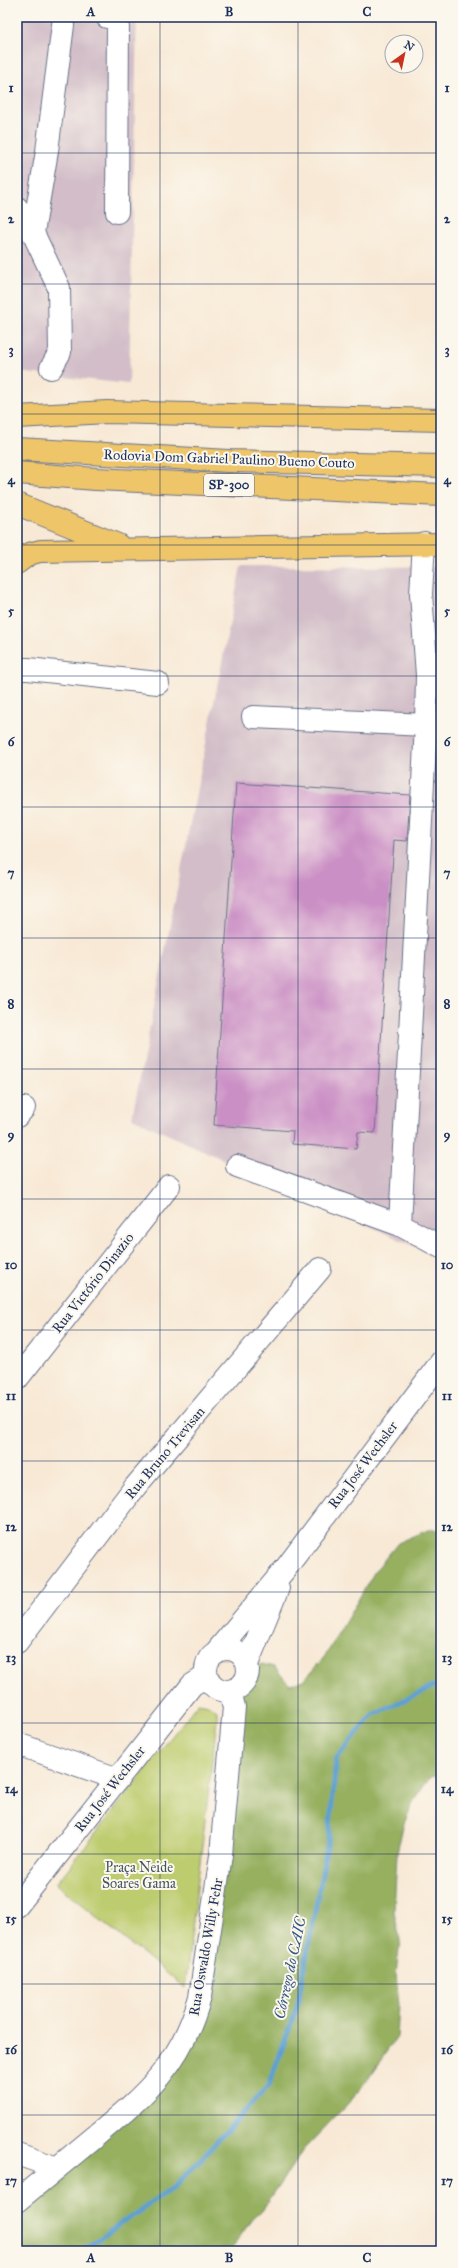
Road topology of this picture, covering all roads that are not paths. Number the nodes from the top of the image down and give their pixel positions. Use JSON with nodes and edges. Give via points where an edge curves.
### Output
{"nodes":[{"id":1,"x":64,"y":17,"type":"edge"},
{"id":2,"x":107,"y":17,"type":"edge"},
{"id":3,"x":17,"y":208,"type":"edge"},
{"id":4,"x":117,"y":212,"type":"dead end"},
{"id":5,"x":33,"y":233,"type":"junction"},
{"id":6,"x":51,"y":368,"type":"dead end"},
{"id":7,"x":17,"y":416,"type":"edge"},
{"id":8,"x":441,"y":420,"type":"edge"},
{"id":9,"x":17,"y":449,"type":"edge"},
{"id":10,"x":441,"y":466,"type":"edge"},
{"id":11,"x":17,"y":473,"type":"edge"},
{"id":12,"x":441,"y":495,"type":"edge"},
{"id":13,"x":17,"y":504,"type":"edge"},
{"id":14,"x":432,"y":544,"type":"edge"},
{"id":15,"x":128,"y":548,"type":"junction"},
{"id":16,"x":17,"y":563,"type":"edge"},
{"id":17,"x":434,"y":668,"type":"edge"},
{"id":18,"x":17,"y":669,"type":"edge"},
{"id":19,"x":158,"y":683,"type":"dead end"},
{"id":20,"x":253,"y":717,"type":"dead end"},
{"id":21,"x":426,"y":725,"type":"junction"},
{"id":22,"x":237,"y":1166,"type":"dead end"},
{"id":23,"x":169,"y":1186,"type":"dead end"},
{"id":24,"x":400,"y":1225,"type":"junction"},
{"id":25,"x":441,"y":1247,"type":"edge"},
{"id":26,"x":320,"y":1269,"type":"dead end"},
{"id":27,"x":441,"y":1362,"type":"edge"},
{"id":28,"x":17,"y":1379,"type":"edge"},
{"id":29,"x":286,"y":1568,"type":"junction"},
{"id":30,"x":17,"y":1642,"type":"edge"},
{"id":31,"x":217,"y":1651,"type":"junction"},
{"id":32,"x":247,"y":1664,"type":"junction"},
{"id":33,"x":206,"y":1676,"type":"junction"},
{"id":34,"x":230,"y":1691,"type":"junction"},
{"id":35,"x":17,"y":1744,"type":"edge"},
{"id":36,"x":118,"y":1778,"type":"junction"},
{"id":37,"x":17,"y":1906,"type":"edge"},
{"id":38,"x":17,"y":2154,"type":"edge"},
{"id":39,"x":57,"y":2168,"type":"junction"},
{"id":40,"x":17,"y":2201,"type":"edge"}],
"edges":[{"from":1,"to":5,"type":"street","via":[[47,151]]},
{"from":2,"to":4,"type":"street","via":[[118,18]]},
{"from":3,"to":5,"type":"street"},
{"from":5,"to":6,"type":"street","via":[[59,288],[60,352]]},
{"from":7,"to":8,"type":"main road","via":[[107,412]]},
{"from":9,"to":10,"type":"main road","name":"Rodovia Dom Gabriel Paulino Bueno Couto","number":"SP-300","via":[[229,462]]},
{"from":11,"to":12,"type":"main road","name":"Rodovia Dom Gabriel Paulino Bueno Couto","number":"SP-300"},
{"from":13,"to":15,"type":"main road"},
{"from":14,"to":15,"type":"main road"},
{"from":14,"to":17,"type":"street","via":[[421,594]]},
{"from":15,"to":16,"type":"main road","via":[[40,551],[29,554]]},
{"from":17,"to":21,"type":"street"},
{"from":18,"to":19,"type":"street","via":[[28,668]]},
{"from":20,"to":21,"type":"street"},
{"from":21,"to":24,"type":"street"},
{"from":22,"to":24,"type":"street"},
{"from":23,"to":28,"type":"street","name":"Rua Victório Dinazio"},
{"from":24,"to":25,"type":"street"},
{"from":26,"to":30,"type":"street","name":"Rua Bruno Trevisan","via":[[134,1487]]},
{"from":27,"to":29,"type":"street","name":"Rua José Wechsler"},
{"from":29,"to":31,"type":"street","name":"Rua José Wechsler"},
{"from":29,"to":32,"type":"street","name":"Rua José Wechsler"},
{"from":31,"to":32,"type":"street","via":[[224,1649],[238,1652]]},
{"from":31,"to":33,"type":"street","via":[[207,1662]]},
{"from":32,"to":34,"type":"street","via":[[246,1678],[237,1689]]},
{"from":33,"to":34,"type":"street","via":[[215,1688]]},
{"from":33,"to":36,"type":"street","name":"Rua José Wechsler","via":[[192,1685]]},
{"from":34,"to":39,"type":"street","name":"Rua Oswaldo Willy Fehr","via":[[234,1706],[221,1855],[200,1997],[194,2020],[176,2055],[142,2096]]},
{"from":35,"to":36,"type":"street"},
{"from":36,"to":37,"type":"street","name":"Rua José Wechsler"},
{"from":38,"to":39,"type":"street"},
{"from":39,"to":40,"type":"street","name":"Rua Oswaldo Willy Fehr"}]}
